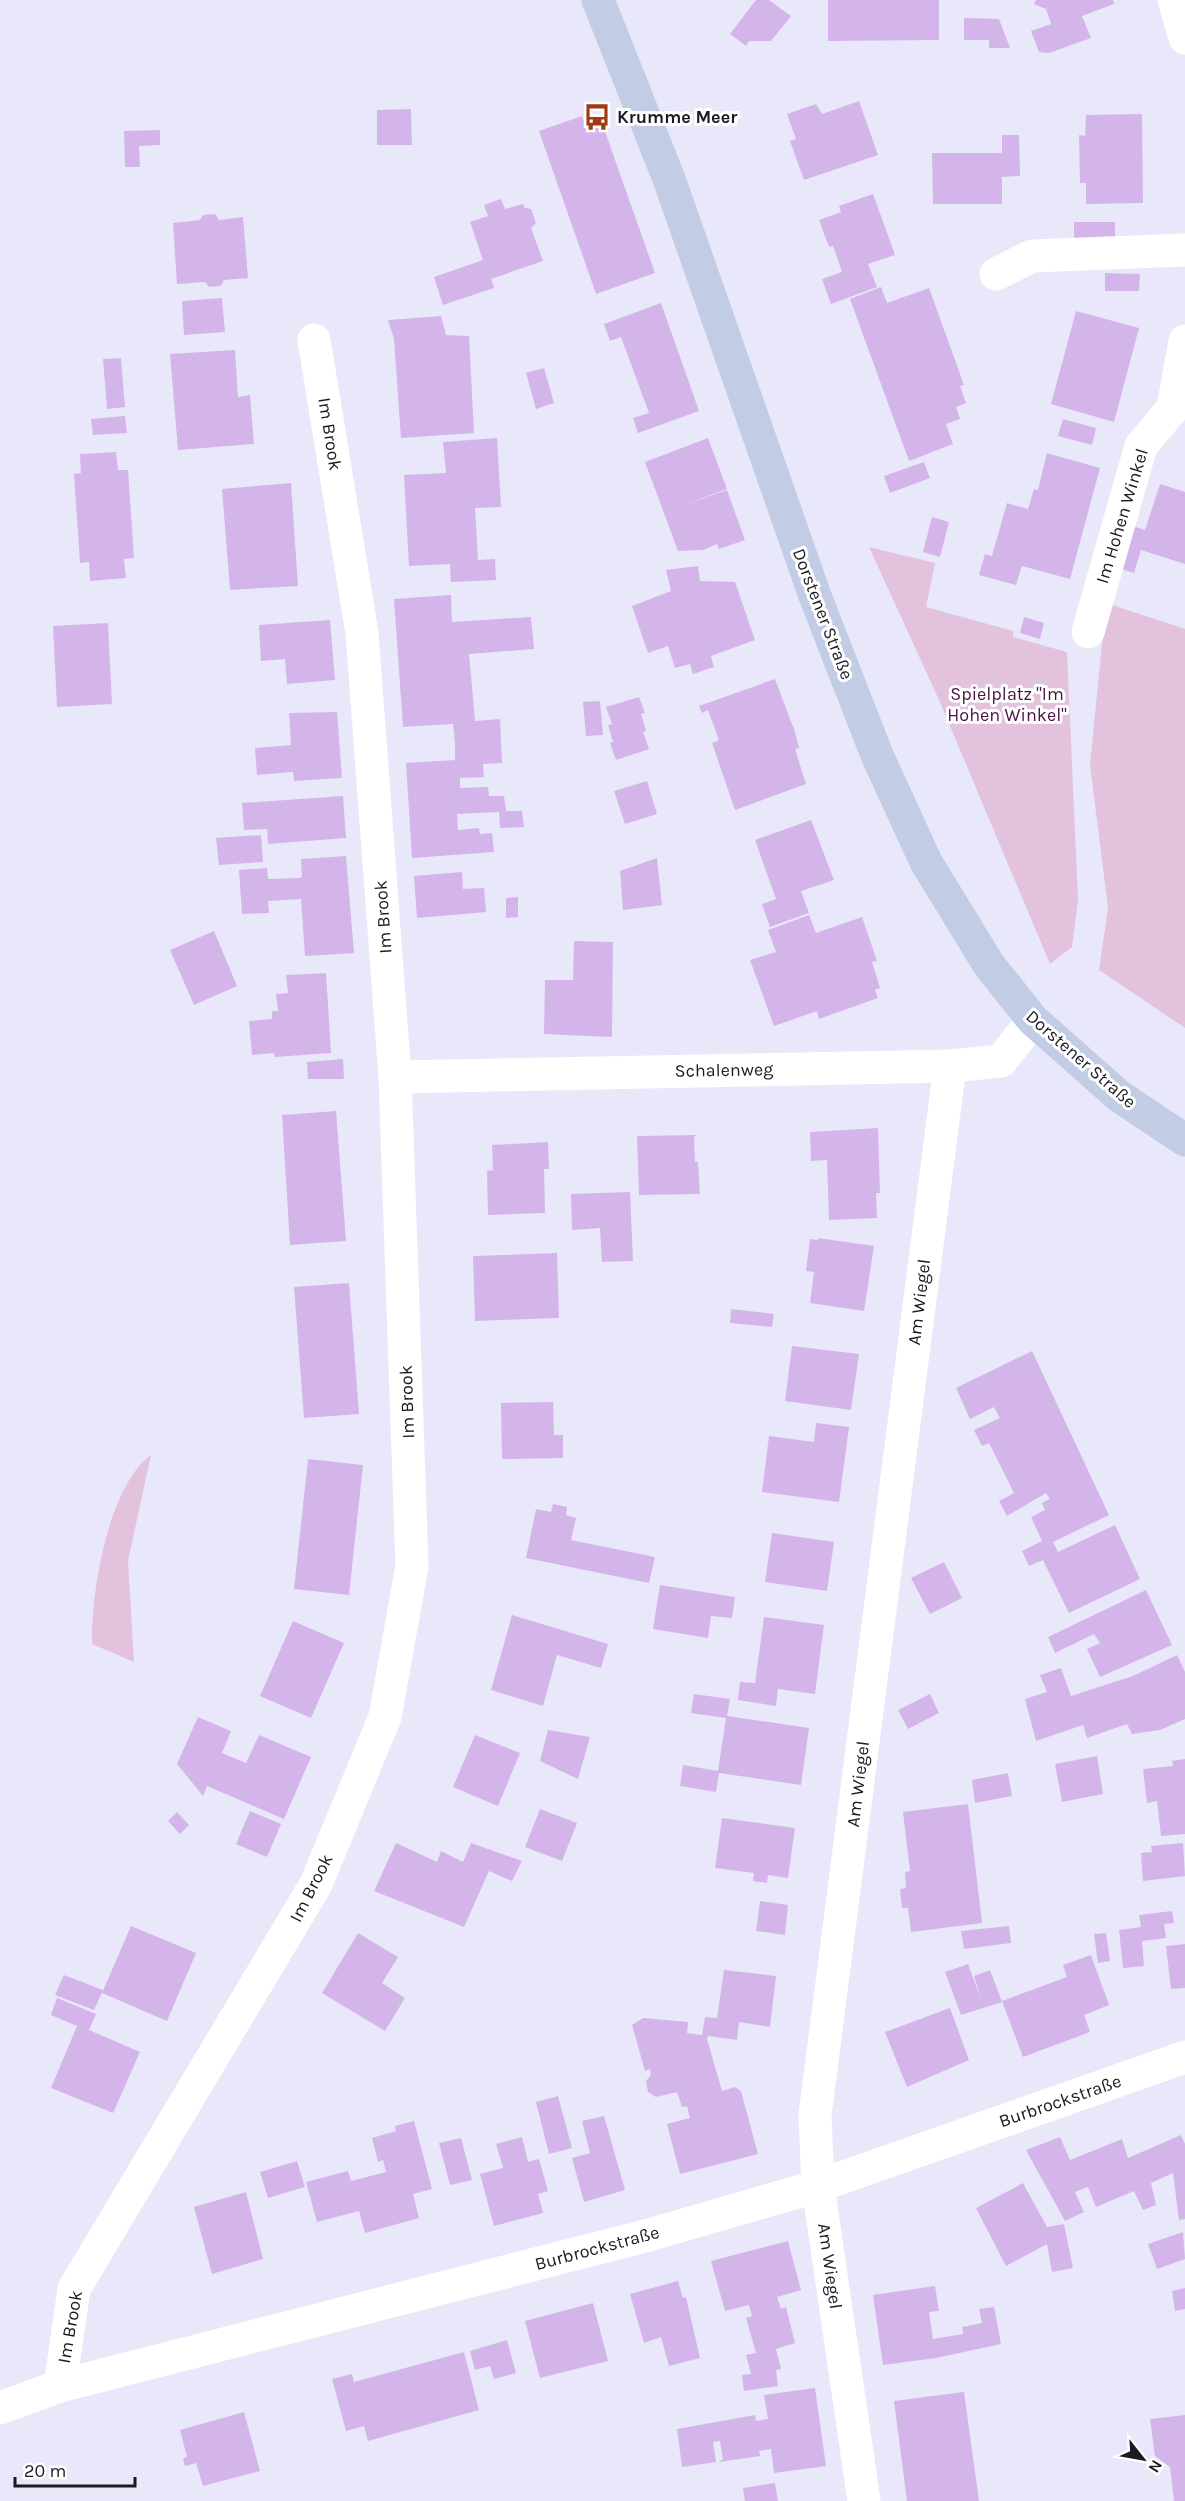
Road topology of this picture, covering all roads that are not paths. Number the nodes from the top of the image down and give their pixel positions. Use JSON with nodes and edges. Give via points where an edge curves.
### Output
{"nodes":[{"id":1,"x":598,"y":0,"type":"edge"},
{"id":2,"x":1174,"y":0,"type":"edge"},
{"id":3,"x":1185,"y":38,"type":"edge"},
{"id":4,"x":1185,"y":250,"type":"edge"},
{"id":5,"x":996,"y":274,"type":"dead end"},
{"id":6,"x":314,"y":340,"type":"dead end"},
{"id":7,"x":1185,"y":341,"type":"edge"},
{"id":8,"x":1179,"y":410,"type":"edge"},
{"id":9,"x":1088,"y":632,"type":"dead end"},
{"id":10,"x":1033,"y":1020,"type":"junction"},
{"id":11,"x":950,"y":1066,"type":"junction"},
{"id":12,"x":395,"y":1077,"type":"junction"},
{"id":13,"x":1185,"y":1140,"type":"edge"},
{"id":14,"x":1185,"y":2057,"type":"edge"},
{"id":15,"x":818,"y":2186,"type":"junction"},
{"id":16,"x":60,"y":2386,"type":"junction"},
{"id":17,"x":0,"y":2408,"type":"edge"},
{"id":18,"x":864,"y":2501,"type":"edge"}],
"edges":[{"from":1,"to":10,"type":"main road","name":"Dorstener Straße","via":[[669,179],[815,596],[877,755],[926,862],[989,965]]},
{"from":2,"to":3,"type":"street"},
{"from":4,"to":5,"type":"street","via":[[1032,256]]},
{"from":6,"to":12,"type":"street","name":"Im Brook","via":[[363,633]]},
{"from":7,"to":8,"type":"street","name":"Im Hohen Winkel"},
{"from":8,"to":9,"type":"street","name":"Im Hohen Winkel","via":[[1141,446]]},
{"from":10,"to":11,"type":"street","name":"Schalenweg","via":[[1001,1061]]},
{"from":10,"to":13,"type":"main road","name":"Dorstener Straße","via":[[1119,1096]]},
{"from":11,"to":12,"type":"street","name":"Schalenweg"},
{"from":11,"to":15,"type":"street","name":"Am Wiegel","via":[[815,2115]]},
{"from":12,"to":16,"type":"street","name":"Im Brook","via":[[412,1566],[385,1717],[316,1884],[74,2289]]},
{"from":14,"to":15,"type":"street","name":"Burbrockstraße"},
{"from":15,"to":16,"type":"street","name":"Burbrockstraße","via":[[649,2235]]},
{"from":15,"to":18,"type":"street","name":"Am Wiegel"},
{"from":16,"to":17,"type":"street","name":"Burbrockstraße"}]}
